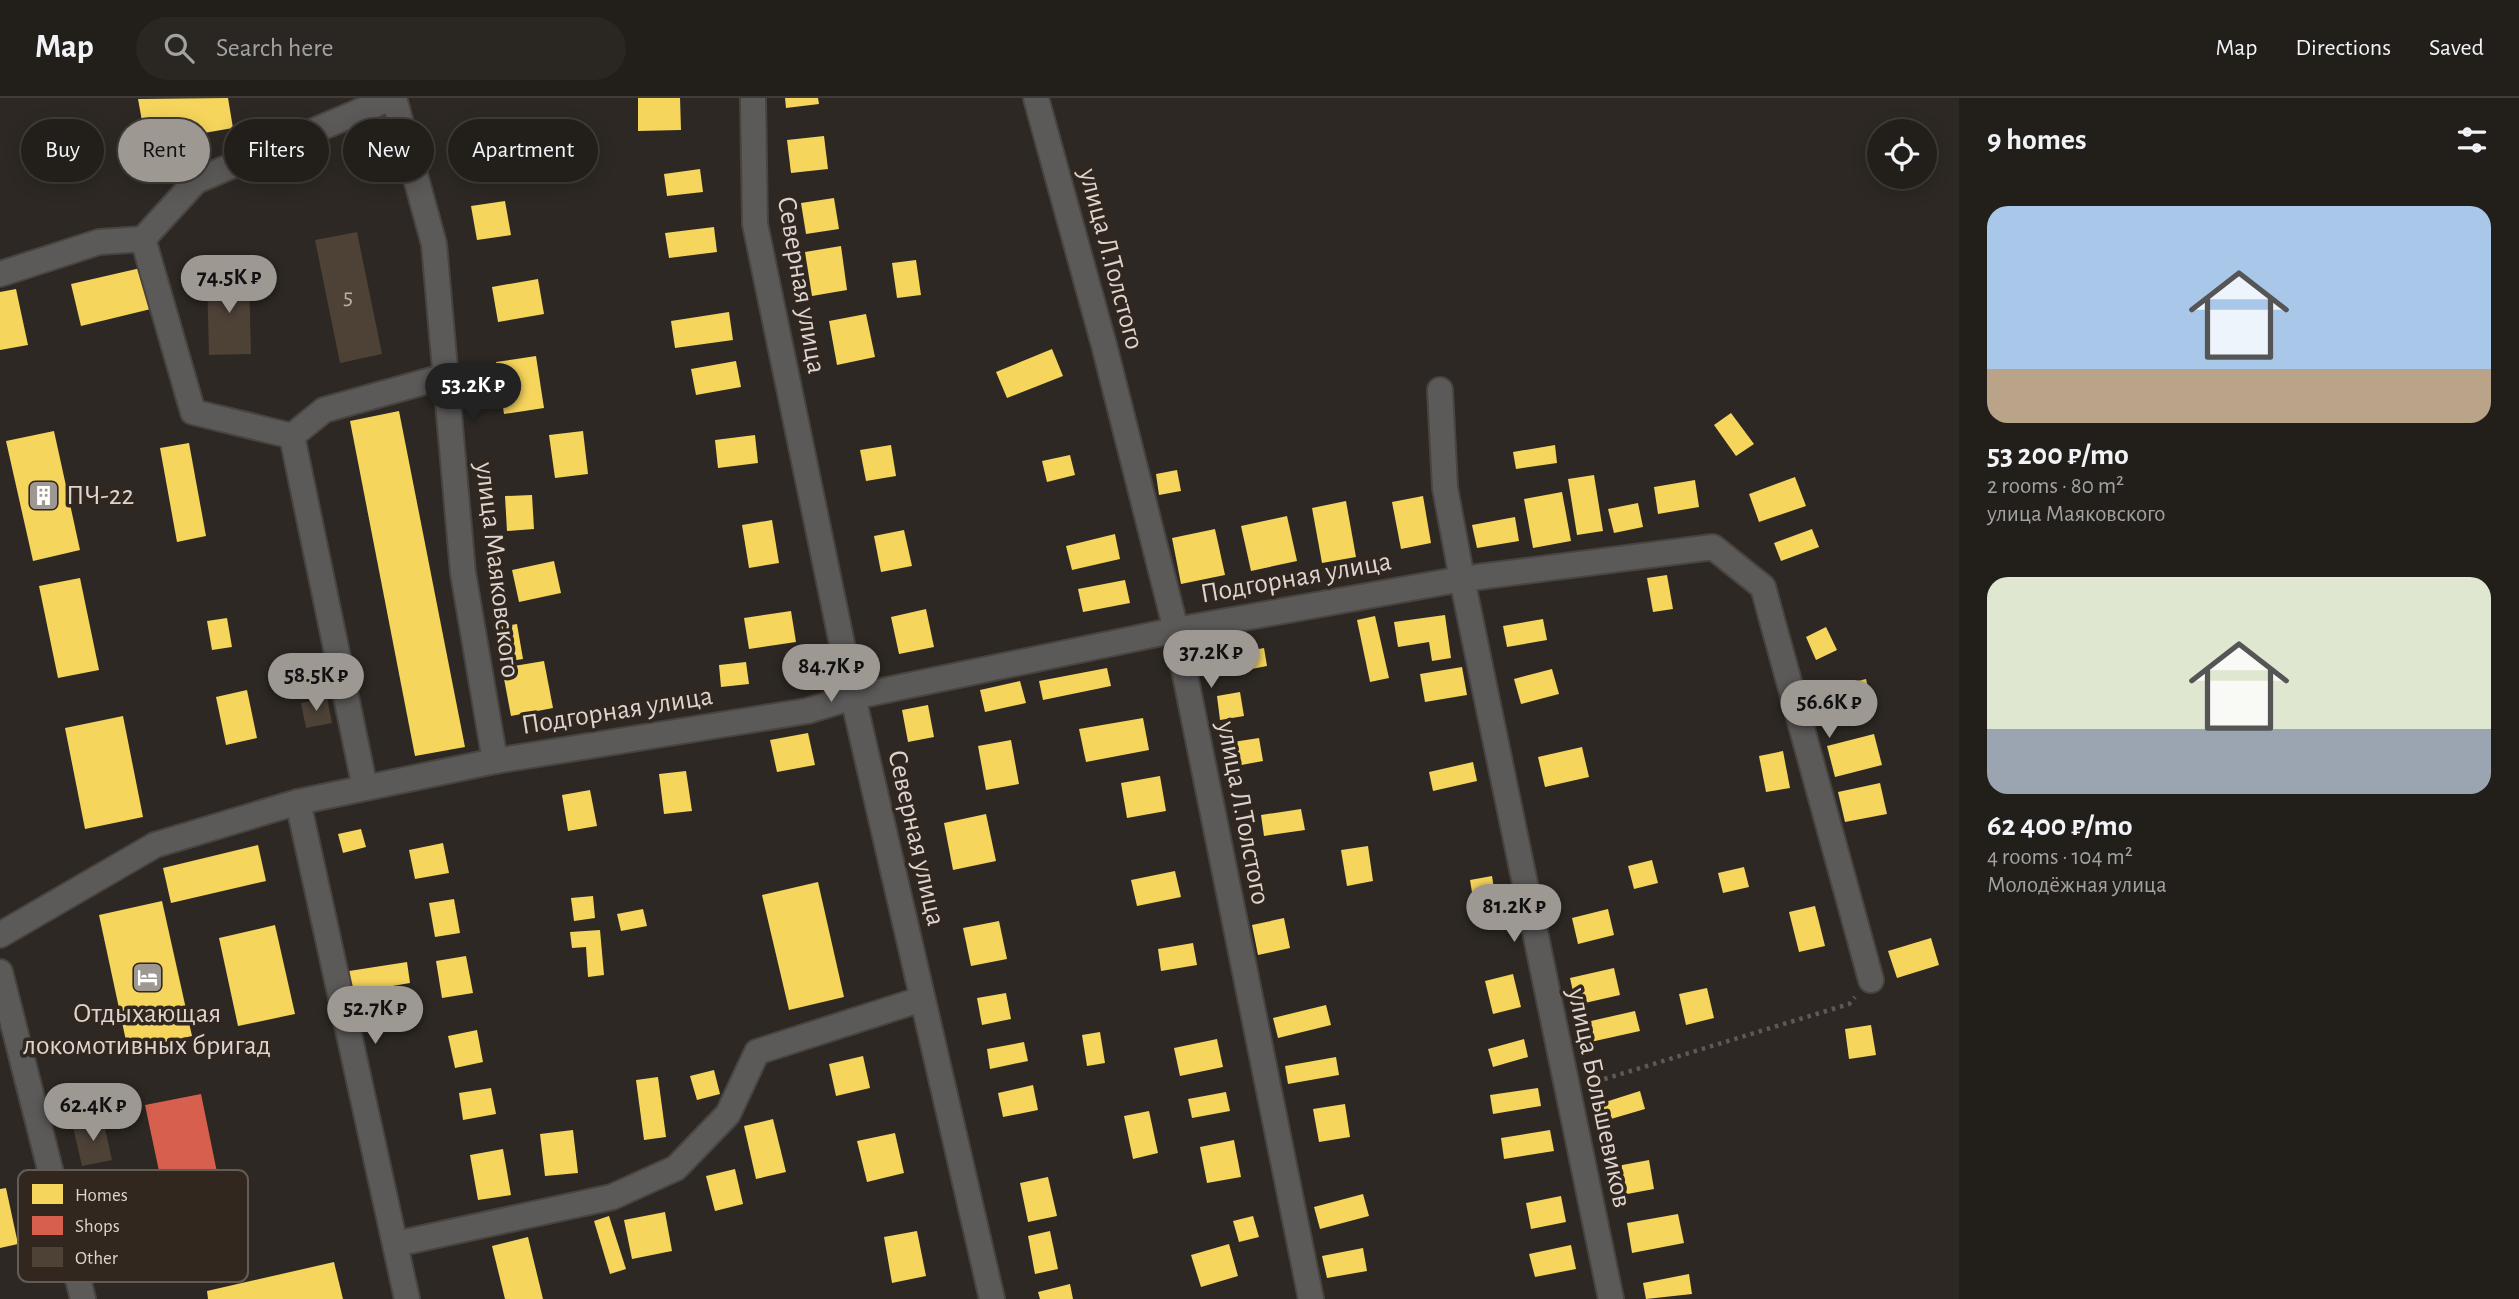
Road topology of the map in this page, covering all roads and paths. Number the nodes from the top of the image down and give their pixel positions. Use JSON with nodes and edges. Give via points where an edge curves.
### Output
{"nodes":[{"id":1,"x":392,"y":98,"type":"edge"},
{"id":2,"x":753,"y":98,"type":"edge"},
{"id":3,"x":1037,"y":98,"type":"edge"},
{"id":4,"x":143,"y":239,"type":"junction"},
{"id":5,"x":0,"y":274,"type":"edge"},
{"id":6,"x":446,"y":376,"type":"junction"},
{"id":7,"x":1440,"y":390,"type":"dead end"},
{"id":8,"x":292,"y":436,"type":"junction"},
{"id":9,"x":1462,"y":579,"type":"junction"},
{"id":10,"x":1176,"y":630,"type":"junction"},
{"id":11,"x":853,"y":696,"type":"junction"},
{"id":12,"x":495,"y":761,"type":"junction"},
{"id":13,"x":365,"y":788,"type":"junction"},
{"id":14,"x":298,"y":802,"type":"junction"},
{"id":15,"x":0,"y":935,"type":"edge"},
{"id":16,"x":0,"y":972,"type":"edge"},
{"id":17,"x":1871,"y":980,"type":"joint"},
{"id":18,"x":922,"y":999,"type":"junction"},
{"id":19,"x":1567,"y":1090,"type":"junction"},
{"id":20,"x":50,"y":1170,"type":"edge"},
{"id":21,"x":396,"y":1244,"type":"junction"},
{"id":22,"x":79,"y":1282,"type":"edge"},
{"id":23,"x":83,"y":1299,"type":"edge"},
{"id":24,"x":407,"y":1299,"type":"edge"},
{"id":25,"x":992,"y":1299,"type":"edge"},
{"id":26,"x":1311,"y":1299,"type":"edge"},
{"id":27,"x":1611,"y":1299,"type":"edge"}],
"edges":[{"from":1,"to":4,"type":"street","via":[[196,181]]},
{"from":1,"to":6,"type":"street","name":"улица Маяковского","via":[[434,244]]},
{"from":2,"to":11,"type":"street","name":"Северная улица","via":[[755,224]]},
{"from":3,"to":10,"type":"street","name":"улица Л.Толстого"},
{"from":4,"to":5,"type":"street","via":[[99,242]]},
{"from":4,"to":8,"type":"street","via":[[193,412]]},
{"from":6,"to":8,"type":"street","via":[[324,410]]},
{"from":6,"to":12,"type":"street","name":"улица Маяковского","via":[[463,573]]},
{"from":7,"to":9,"type":"street","name":"улица Большевиков","via":[[1445,488]]},
{"from":8,"to":13,"type":"street"},
{"from":9,"to":10,"type":"street","name":"Подгорная улица"},
{"from":9,"to":17,"type":"street","name":"Подгорная улица","via":[[1713,547],[1763,587]]},
{"from":9,"to":19,"type":"street","name":"улица Большевиков"},
{"from":10,"to":11,"type":"street","name":"Подгорная улица"},
{"from":10,"to":26,"type":"street","name":"улица Л.Толстого"},
{"from":11,"to":12,"type":"street","name":"Подгорная улица","via":[[807,711]]},
{"from":11,"to":18,"type":"street","name":"Северная улица"},
{"from":12,"to":13,"type":"street","name":"Подгорная улица"},
{"from":13,"to":14,"type":"street","name":"Подгорная улица"},
{"from":14,"to":15,"type":"street","name":"Подгорная улица","via":[[155,845]]},
{"from":14,"to":21,"type":"street"},
{"from":16,"to":20,"type":"street"},
{"from":17,"to":19,"type":"path","via":[[1849,1004]]},
{"from":18,"to":21,"type":"street","via":[[758,1052],[727,1114],[676,1168],[612,1197]]},
{"from":18,"to":25,"type":"street","name":"Северная улица"},
{"from":19,"to":27,"type":"street","name":"улица Большевиков"},
{"from":21,"to":24,"type":"street"},
{"from":22,"to":23,"type":"street"}]}
